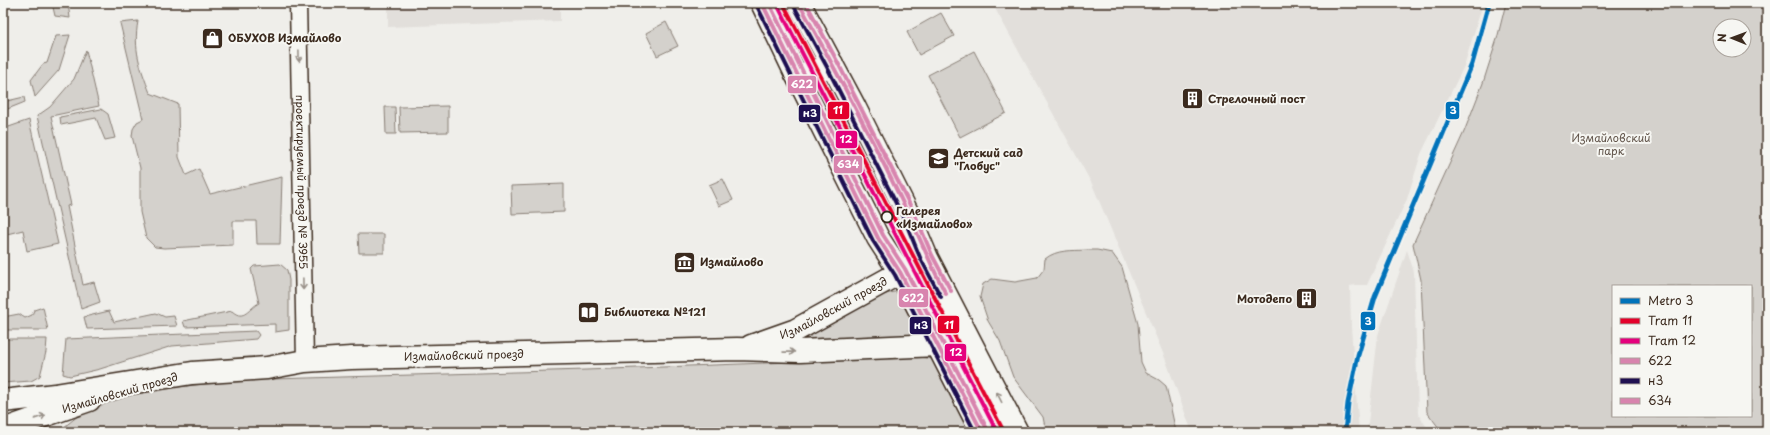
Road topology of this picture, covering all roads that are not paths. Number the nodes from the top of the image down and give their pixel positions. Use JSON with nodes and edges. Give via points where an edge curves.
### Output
{"nodes":[{"id":1,"x":298,"y":3,"type":"edge"},
{"id":2,"x":762,"y":3,"type":"edge"},
{"id":3,"x":799,"y":3,"type":"edge"},
{"id":4,"x":832,"y":64,"type":"junction"},
{"id":5,"x":796,"y":74,"type":"junction"},
{"id":6,"x":927,"y":258,"type":"junction"},
{"id":7,"x":900,"y":272,"type":"junction"},
{"id":8,"x":937,"y":345,"type":"junction"},
{"id":9,"x":737,"y":349,"type":"junction"},
{"id":10,"x":305,"y":361,"type":"junction"},
{"id":11,"x":192,"y":373,"type":"junction"},
{"id":12,"x":3,"y":401,"type":"edge"},
{"id":13,"x":3,"y":430,"type":"edge"},
{"id":14,"x":982,"y":432,"type":"edge"},
{"id":15,"x":1017,"y":432,"type":"edge"}],
"edges":[{"from":1,"to":10,"type":"street","name":"проектируемый проезд № 3955","one_way":true},
{"from":2,"to":5,"type":"street"},
{"from":3,"to":4,"type":"street"},
{"from":4,"to":5,"type":"street","via":[[811,74]]},
{"from":4,"to":6,"type":"street","via":[[912,220]]},
{"from":5,"to":7,"type":"street","via":[[878,238]]},
{"from":6,"to":7,"type":"street","name":"Измайловский проезд"},
{"from":15,"to":6,"type":"street","one_way":true},
{"from":7,"to":8,"type":"street"},
{"from":7,"to":9,"type":"street","name":"Измайловский проезд","via":[[796,330]]},
{"from":9,"to":8,"type":"street","name":"Измайловский проезд","one_way":true,"via":[[800,352]]},
{"from":8,"to":14,"type":"street"},
{"from":9,"to":10,"type":"street","name":"Измайловский проезд"},
{"from":10,"to":11,"type":"street","name":"Измайловский проезд","via":[[267,368]]},
{"from":11,"to":12,"type":"street","name":"Измайловский проезд"},
{"from":13,"to":11,"type":"street","name":"Измайловский проезд","one_way":true,"via":[[99,397]]}]}
